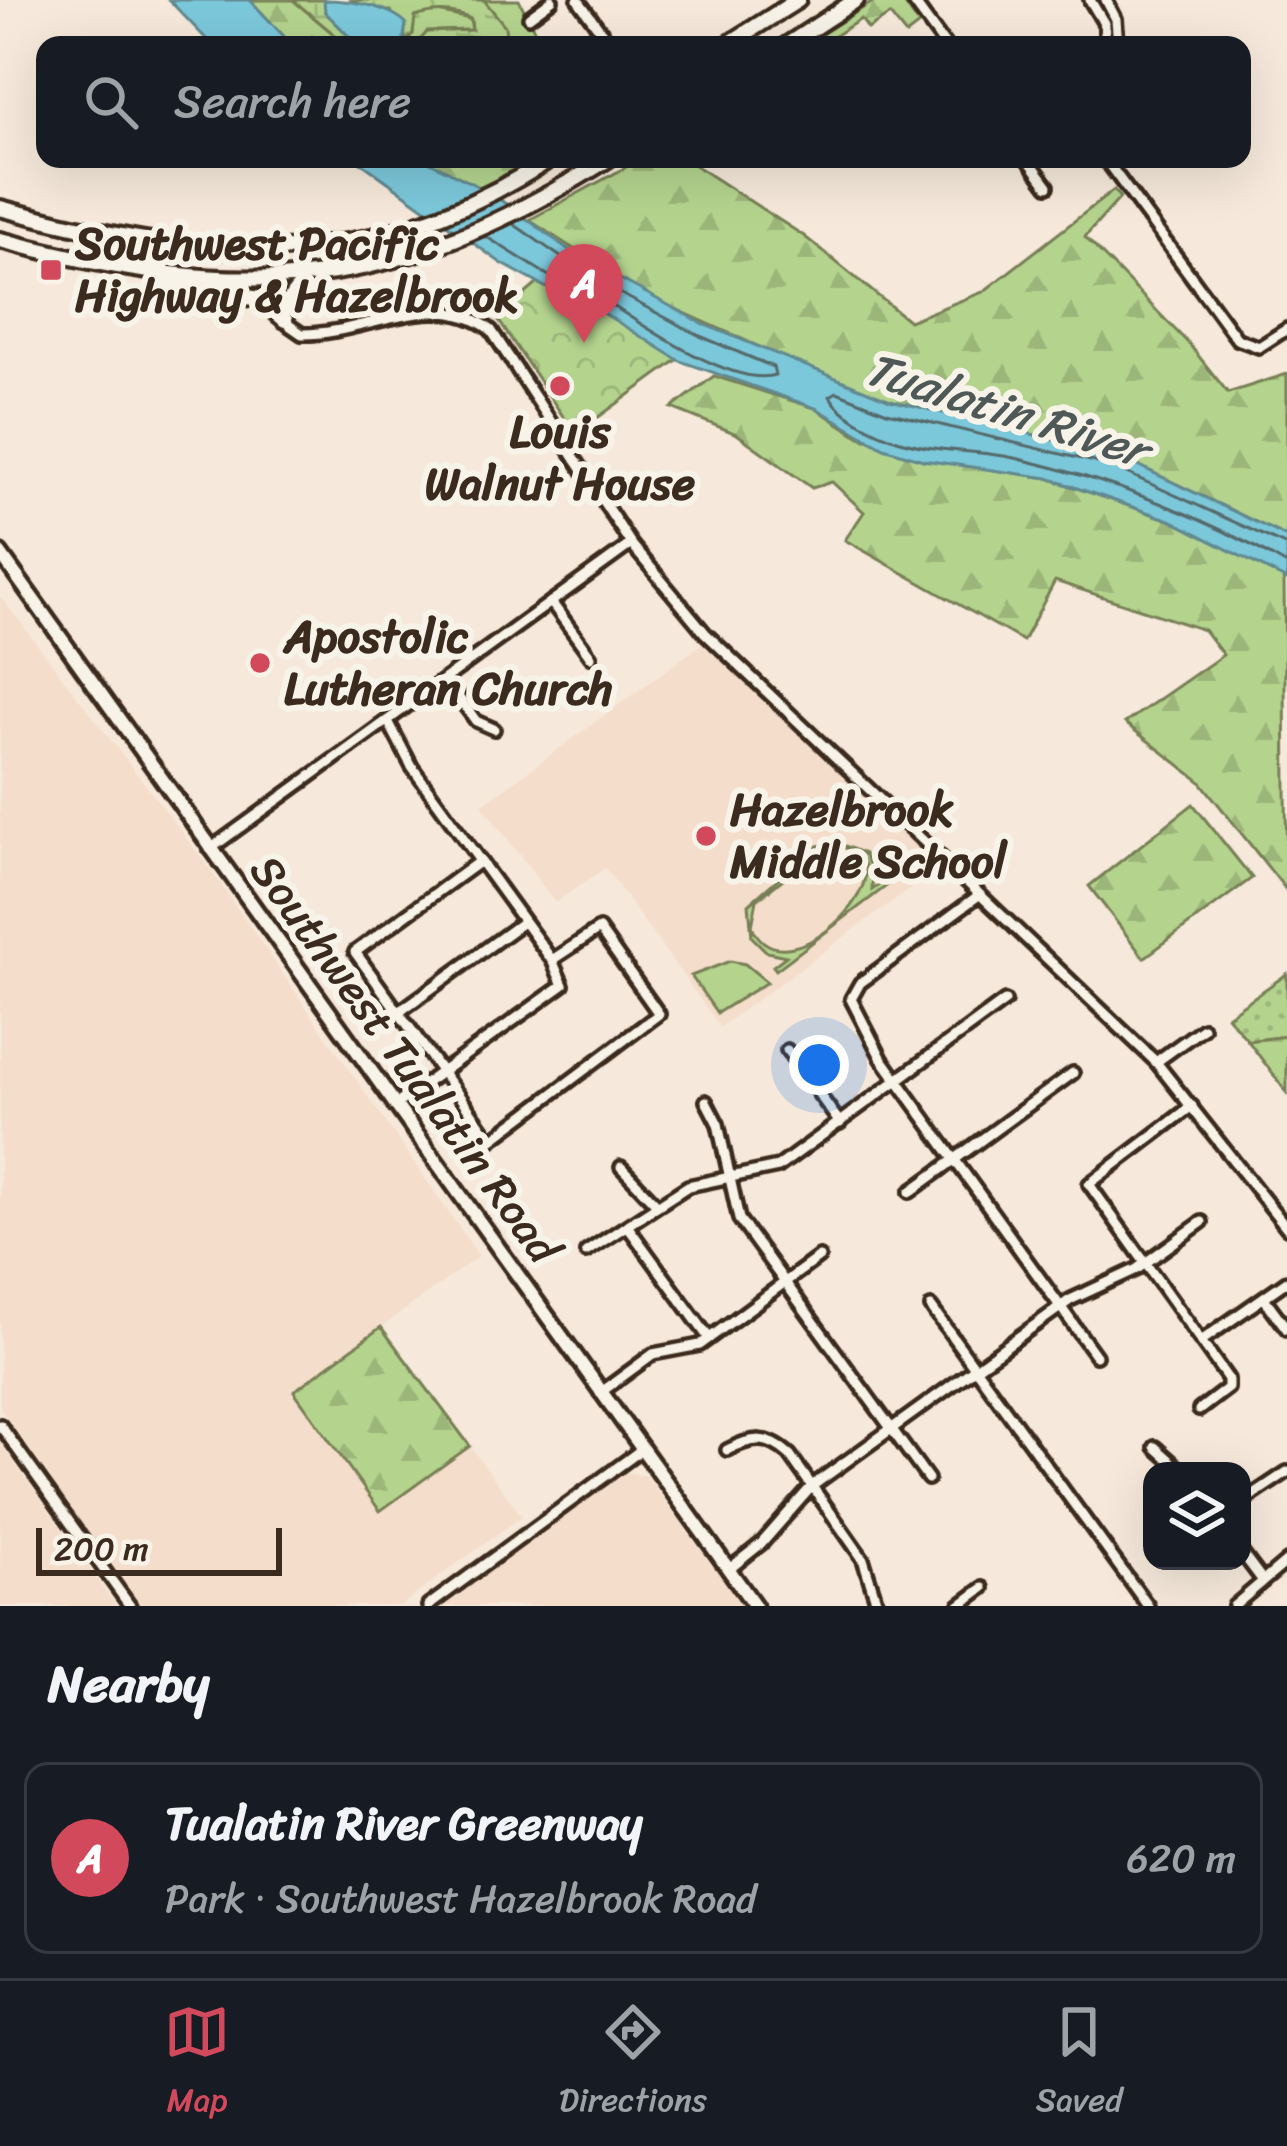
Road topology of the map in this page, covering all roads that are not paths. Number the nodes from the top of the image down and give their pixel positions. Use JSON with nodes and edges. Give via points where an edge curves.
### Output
{"nodes":[{"id":1,"x":552,"y":0,"type":"edge"},
{"id":2,"x":578,"y":0,"type":"edge"},
{"id":3,"x":799,"y":0,"type":"edge"},
{"id":4,"x":856,"y":0,"type":"edge"},
{"id":5,"x":912,"y":0,"type":"edge"},
{"id":6,"x":1090,"y":0,"type":"edge"},
{"id":7,"x":1106,"y":0,"type":"edge"},
{"id":8,"x":529,"y":17,"type":"dead end"},
{"id":9,"x":604,"y":36,"type":"edge"},
{"id":10,"x":741,"y":36,"type":"edge"},
{"id":11,"x":801,"y":36,"type":"edge"},
{"id":12,"x":938,"y":36,"type":"edge"},
{"id":13,"x":1105,"y":36,"type":"edge"},
{"id":14,"x":1117,"y":36,"type":"edge"},
{"id":15,"x":535,"y":168,"type":"edge"},
{"id":16,"x":594,"y":168,"type":"edge"},
{"id":17,"x":1035,"y":168,"type":"edge"},
{"id":18,"x":1109,"y":168,"type":"edge"},
{"id":19,"x":1048,"y":186,"type":"dead end"},
{"id":20,"x":0,"y":208,"type":"edge"},
{"id":21,"x":0,"y":240,"type":"edge"},
{"id":22,"x":216,"y":251,"type":"junction"},
{"id":23,"x":146,"y":274,"type":"junction"},
{"id":24,"x":304,"y":278,"type":"junction"},
{"id":25,"x":199,"y":280,"type":"junction"},
{"id":26,"x":285,"y":320,"type":"junction"},
{"id":27,"x":1287,"y":329,"type":"edge"},
{"id":28,"x":632,"y":544,"type":"junction"},
{"id":29,"x":0,"y":553,"type":"edge"},
{"id":30,"x":551,"y":602,"type":"junction"},
{"id":31,"x":591,"y":656,"type":"dead end"},
{"id":32,"x":445,"y":680,"type":"junction"},
{"id":33,"x":388,"y":721,"type":"junction"},
{"id":34,"x":494,"y":729,"type":"dead end"},
{"id":35,"x":210,"y":849,"type":"junction"},
{"id":36,"x":480,"y":861,"type":"junction"},
{"id":37,"x":979,"y":895,"type":"junction"},
{"id":38,"x":523,"y":922,"type":"junction"},
{"id":39,"x":552,"y":960,"type":"junction"},
{"id":40,"x":1005,"y":1001,"type":"dead end"},
{"id":41,"x":399,"y":1012,"type":"junction"},
{"id":42,"x":1203,"y":1028,"type":"dead end"},
{"id":43,"x":788,"y":1051,"type":"dead end"},
{"id":44,"x":1156,"y":1062,"type":"junction"},
{"id":45,"x":442,"y":1072,"type":"junction"},
{"id":46,"x":1073,"y":1073,"type":"dead end"},
{"id":47,"x":898,"y":1081,"type":"junction"},
{"id":48,"x":706,"y":1101,"type":"dead end"},
{"id":49,"x":394,"y":1106,"type":"junction"},
{"id":50,"x":1192,"y":1106,"type":"junction"},
{"id":51,"x":840,"y":1123,"type":"junction"},
{"id":52,"x":954,"y":1160,"type":"junction"},
{"id":53,"x":620,"y":1167,"type":"dead end"},
{"id":54,"x":729,"y":1178,"type":"junction"},
{"id":55,"x":910,"y":1192,"type":"dead end"},
{"id":56,"x":657,"y":1205,"type":"junction"},
{"id":57,"x":1202,"y":1222,"type":"dead end"},
{"id":58,"x":628,"y":1227,"type":"junction"},
{"id":59,"x":1287,"y":1228,"type":"edge"},
{"id":60,"x":586,"y":1252,"type":"dead end"},
{"id":61,"x":819,"y":1257,"type":"dead end"},
{"id":62,"x":1147,"y":1262,"type":"junction"},
{"id":63,"x":1287,"y":1281,"type":"edge"},
{"id":64,"x":785,"y":1283,"type":"junction"},
{"id":65,"x":1264,"y":1298,"type":"junction"},
{"id":66,"x":931,"y":1307,"type":"dead end"},
{"id":67,"x":1061,"y":1308,"type":"junction"},
{"id":68,"x":1287,"y":1329,"type":"edge"},
{"id":69,"x":709,"y":1338,"type":"junction"},
{"id":70,"x":1204,"y":1339,"type":"junction"},
{"id":71,"x":1096,"y":1356,"type":"dead end"},
{"id":72,"x":977,"y":1370,"type":"junction"},
{"id":73,"x":600,"y":1393,"type":"junction"},
{"id":74,"x":1199,"y":1410,"type":"dead end"},
{"id":75,"x":0,"y":1425,"type":"edge"},
{"id":76,"x":893,"y":1430,"type":"junction"},
{"id":77,"x":1155,"y":1447,"type":"dead end"},
{"id":78,"x":641,"y":1450,"type":"junction"},
{"id":79,"x":728,"y":1450,"type":"dead end"},
{"id":80,"x":1172,"y":1462,"type":"edge"},
{"id":81,"x":1287,"y":1472,"type":"edge"},
{"id":82,"x":928,"y":1479,"type":"dead end"},
{"id":83,"x":812,"y":1486,"type":"junction"},
{"id":84,"x":1251,"y":1496,"type":"edge"},
{"id":85,"x":1287,"y":1562,"type":"edge"},
{"id":86,"x":1251,"y":1565,"type":"edge"},
{"id":87,"x":728,"y":1570,"type":"junction"},
{"id":88,"x":1263,"y":1581,"type":"junction"},
{"id":89,"x":983,"y":1588,"type":"dead end"},
{"id":90,"x":130,"y":1606,"type":"edge"},
{"id":91,"x":428,"y":1606,"type":"edge"},
{"id":92,"x":754,"y":1606,"type":"edge"},
{"id":93,"x":878,"y":1606,"type":"edge"},
{"id":94,"x":958,"y":1606,"type":"edge"},
{"id":95,"x":1148,"y":1606,"type":"edge"},
{"id":96,"x":1234,"y":1606,"type":"edge"}],
"edges":[{"from":1,"to":8,"type":"street"},
{"from":2,"to":9,"type":"street"},
{"from":3,"to":10,"type":"highway"},
{"from":4,"to":11,"type":"highway"},
{"from":5,"to":12,"type":"street"},
{"from":6,"to":13,"type":"street"},
{"from":7,"to":14,"type":"street"},
{"from":15,"to":22,"type":"highway","via":[[464,205],[368,236]]},
{"from":16,"to":24,"type":"highway","via":[[487,229],[411,257]]},
{"from":17,"to":19,"type":"street"},
{"from":18,"to":27,"type":"street","via":[[1238,339],[1259,347]]},
{"from":20,"to":22,"type":"highway","via":[[138,243]]},
{"from":21,"to":23,"type":"highway"},
{"from":22,"to":25,"type":"highway","via":[[214,270]]},
{"from":23,"to":25,"type":"highway"},
{"from":23,"to":26,"type":"highway","via":[[175,287],[261,299]]},
{"from":24,"to":25,"type":"highway"},
{"from":24,"to":26,"type":"street","via":[[288,296]]},
{"from":26,"to":28,"type":"street","via":[[309,334],[436,312],[479,321],[505,347]]},
{"from":28,"to":30,"type":"street"},
{"from":28,"to":37,"type":"street","via":[[718,647]]},
{"from":29,"to":35,"type":"main road","name":"Southwest Tualatin Road"},
{"from":30,"to":31,"type":"street"},
{"from":30,"to":32,"type":"street"},
{"from":32,"to":33,"type":"street"},
{"from":32,"to":34,"type":"street","via":[[476,721]]},
{"from":33,"to":35,"type":"street"},
{"from":33,"to":36,"type":"street"},
{"from":35,"to":49,"type":"main road","name":"Southwest Tualatin Road"},
{"from":36,"to":38,"type":"street"},
{"from":36,"to":41,"type":"street","via":[[355,952]]},
{"from":37,"to":44,"type":"street"},
{"from":37,"to":47,"type":"street","via":[[860,983],[851,999]]},
{"from":38,"to":39,"type":"street"},
{"from":38,"to":41,"type":"street"},
{"from":39,"to":45,"type":"street","via":[[563,985]]},
{"from":39,"to":45,"type":"street","via":[[599,929],[659,1014],[491,1140]]},
{"from":40,"to":47,"type":"street"},
{"from":41,"to":45,"type":"street"},
{"from":42,"to":44,"type":"street"},
{"from":43,"to":51,"type":"street"},
{"from":44,"to":50,"type":"street"},
{"from":45,"to":49,"type":"street"},
{"from":46,"to":52,"type":"street"},
{"from":47,"to":51,"type":"street"},
{"from":47,"to":52,"type":"street"},
{"from":48,"to":54,"type":"street"},
{"from":49,"to":73,"type":"main road","name":"Southwest Tualatin Road"},
{"from":50,"to":59,"type":"street"},
{"from":50,"to":62,"type":"street","via":[[1089,1184]]},
{"from":51,"to":54,"type":"street","via":[[769,1172]]},
{"from":52,"to":55,"type":"street"},
{"from":52,"to":67,"type":"street"},
{"from":53,"to":56,"type":"street"},
{"from":54,"to":56,"type":"street","via":[[688,1186]]},
{"from":54,"to":64,"type":"street","via":[[739,1219]]},
{"from":56,"to":58,"type":"street"},
{"from":57,"to":62,"type":"street"},
{"from":58,"to":60,"type":"street"},
{"from":58,"to":69,"type":"street"},
{"from":61,"to":64,"type":"street"},
{"from":62,"to":67,"type":"street"},
{"from":62,"to":70,"type":"street"},
{"from":63,"to":65,"type":"street"},
{"from":64,"to":69,"type":"street"},
{"from":64,"to":76,"type":"street"},
{"from":65,"to":68,"type":"street"},
{"from":65,"to":70,"type":"street"},
{"from":66,"to":72,"type":"street"},
{"from":67,"to":71,"type":"street"},
{"from":67,"to":72,"type":"street"},
{"from":69,"to":73,"type":"street","via":[[689,1351],[653,1354]]},
{"from":70,"to":74,"type":"street","via":[[1229,1385]]},
{"from":72,"to":76,"type":"street"},
{"from":72,"to":95,"type":"street"},
{"from":73,"to":78,"type":"main road","name":"Southwest Tualatin Road"},
{"from":75,"to":90,"type":"street"},
{"from":76,"to":82,"type":"street"},
{"from":76,"to":83,"type":"street"},
{"from":77,"to":80,"type":"street"},
{"from":78,"to":87,"type":"main road","name":"Southwest Tualatin Road"},
{"from":78,"to":91,"type":"street"},
{"from":79,"to":83,"type":"street","via":[[760,1438],[775,1442]]},
{"from":81,"to":84,"type":"street"},
{"from":83,"to":87,"type":"street"},
{"from":83,"to":93,"type":"street","via":[[872,1574]]},
{"from":85,"to":88,"type":"street"},
{"from":86,"to":88,"type":"street"},
{"from":87,"to":92,"type":"main road","name":"Southwest Tualatin Road"},
{"from":88,"to":96,"type":"street"},
{"from":89,"to":94,"type":"street"}]}
